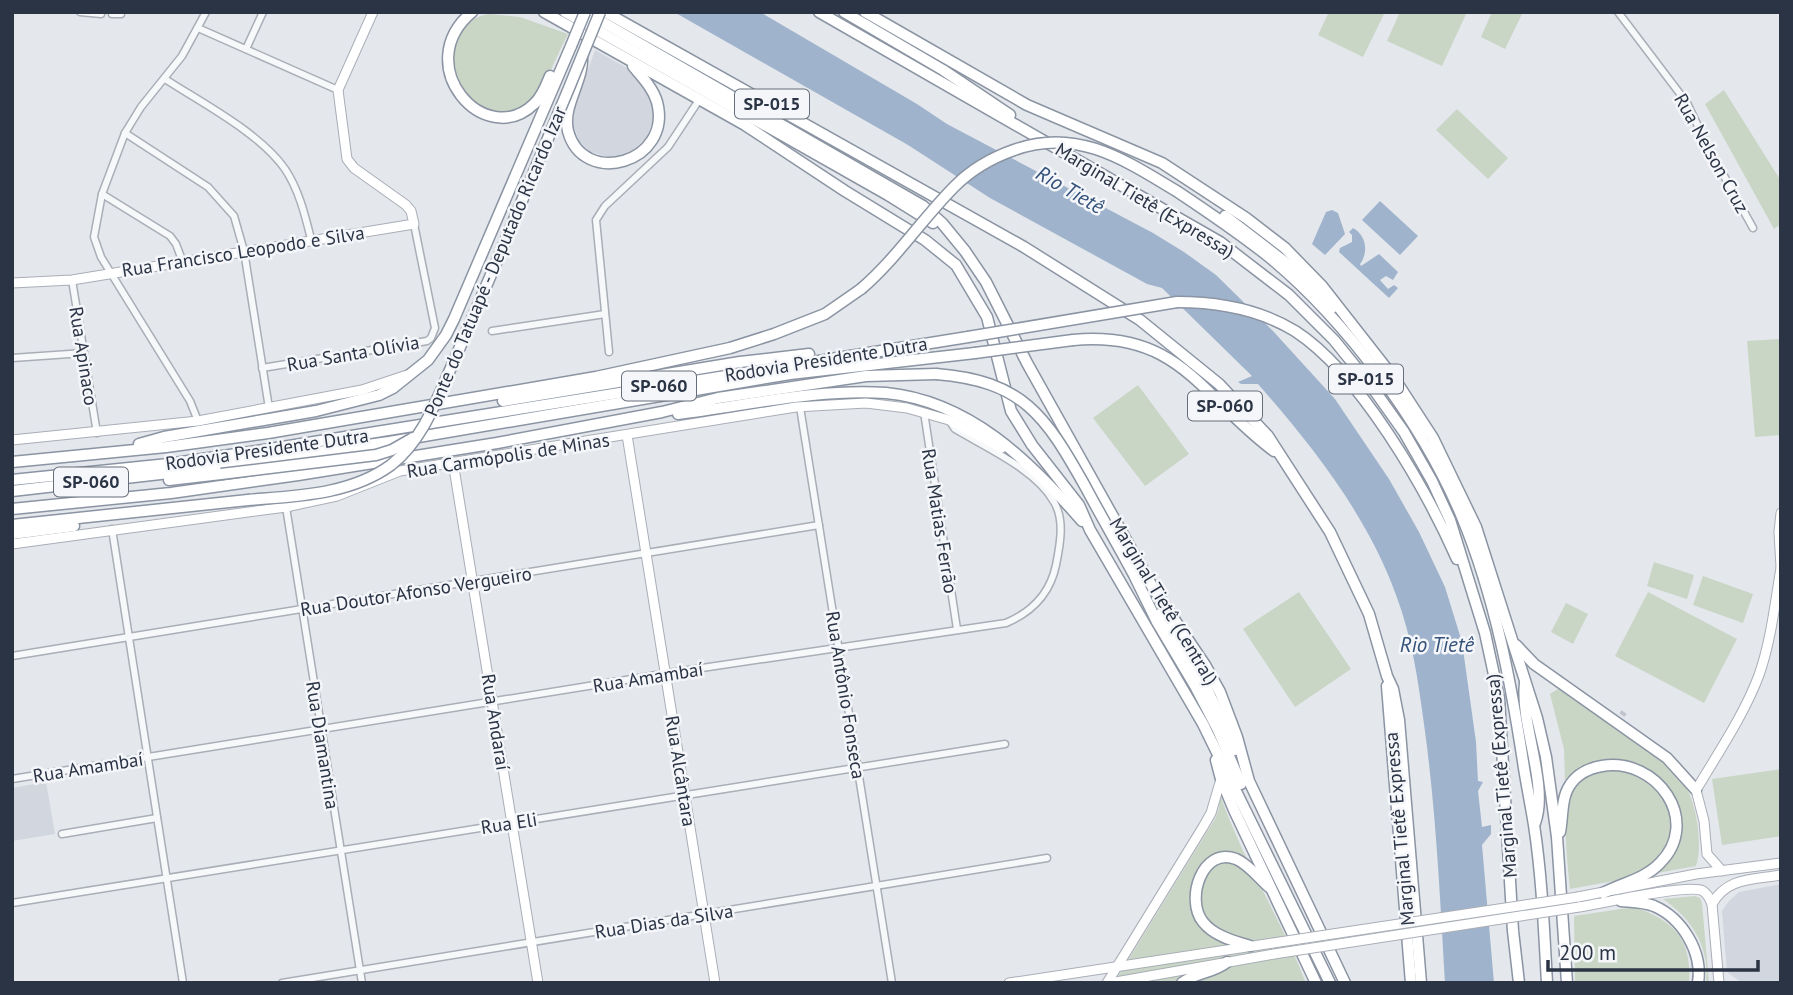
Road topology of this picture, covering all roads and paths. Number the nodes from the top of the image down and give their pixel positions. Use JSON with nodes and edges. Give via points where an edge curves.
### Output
{"nodes":[{"id":1,"x":80,"y":12,"type":"edge"},
{"id":2,"x":206,"y":12,"type":"edge"},
{"id":3,"x":263,"y":12,"type":"edge"},
{"id":4,"x":373,"y":12,"type":"edge"},
{"id":5,"x":472,"y":12,"type":"edge"},
{"id":6,"x":544,"y":12,"type":"edge"},
{"id":7,"x":565,"y":12,"type":"edge"},
{"id":8,"x":585,"y":12,"type":"edge"},
{"id":9,"x":600,"y":12,"type":"edge"},
{"id":10,"x":606,"y":12,"type":"edge"},
{"id":11,"x":819,"y":12,"type":"edge"},
{"id":12,"x":844,"y":12,"type":"edge"},
{"id":13,"x":1618,"y":12,"type":"edge"},
{"id":14,"x":101,"y":14,"type":"dead end"},
{"id":15,"x":112,"y":14,"type":"dead end"},
{"id":16,"x":868,"y":14,"type":"edge"},
{"id":17,"x":121,"y":15,"type":"dead end"},
{"id":18,"x":198,"y":28,"type":"junction"},
{"id":19,"x":246,"y":49,"type":"junction"},
{"id":20,"x":570,"y":50,"type":"junction"},
{"id":21,"x":582,"y":58,"type":"junction"},
{"id":22,"x":629,"y":61,"type":"junction"},
{"id":23,"x":165,"y":79,"type":"junction"},
{"id":24,"x":338,"y":90,"type":"junction"},
{"id":25,"x":699,"y":100,"type":"junction"},
{"id":26,"x":749,"y":118,"type":"junction"},
{"id":27,"x":1018,"y":125,"type":"junction"},
{"id":28,"x":125,"y":133,"type":"junction"},
{"id":29,"x":102,"y":194,"type":"junction"},
{"id":30,"x":920,"y":210,"type":"junction"},
{"id":31,"x":878,"y":211,"type":"junction"},
{"id":32,"x":1210,"y":214,"type":"junction"},
{"id":33,"x":414,"y":223,"type":"junction"},
{"id":34,"x":1753,"y":228,"type":"dead end"},
{"id":35,"x":1200,"y":230,"type":"junction"},
{"id":36,"x":312,"y":239,"type":"junction"},
{"id":37,"x":244,"y":251,"type":"junction"},
{"id":38,"x":182,"y":260,"type":"junction"},
{"id":39,"x":111,"y":272,"type":"junction"},
{"id":40,"x":72,"y":280,"type":"junction"},
{"id":41,"x":12,"y":282,"type":"edge"},
{"id":42,"x":605,"y":314,"type":"junction"},
{"id":43,"x":1356,"y":327,"type":"junction"},
{"id":44,"x":492,"y":331,"type":"dead end"},
{"id":45,"x":881,"y":349,"type":"junction"},
{"id":46,"x":609,"y":352,"type":"dead end"},
{"id":47,"x":84,"y":353,"type":"junction"},
{"id":48,"x":1361,"y":353,"type":"junction"},
{"id":49,"x":12,"y":358,"type":"edge"},
{"id":50,"x":262,"y":368,"type":"junction"},
{"id":51,"x":416,"y":371,"type":"junction"},
{"id":52,"x":800,"y":407,"type":"junction"},
{"id":53,"x":268,"y":408,"type":"junction"},
{"id":54,"x":413,"y":409,"type":"junction"},
{"id":55,"x":662,"y":412,"type":"junction"},
{"id":56,"x":924,"y":412,"type":"junction"},
{"id":57,"x":949,"y":420,"type":"junction"},
{"id":58,"x":198,"y":421,"type":"junction"},
{"id":59,"x":97,"y":433,"type":"junction"},
{"id":60,"x":420,"y":433,"type":"junction"},
{"id":61,"x":627,"y":435,"type":"junction"},
{"id":62,"x":12,"y":440,"type":"edge"},
{"id":63,"x":117,"y":451,"type":"junction"},
{"id":64,"x":1282,"y":457,"type":"junction"},
{"id":65,"x":12,"y":462,"type":"edge"},
{"id":66,"x":453,"y":462,"type":"junction"},
{"id":67,"x":1033,"y":468,"type":"junction"},
{"id":68,"x":12,"y":480,"type":"edge"},
{"id":69,"x":62,"y":485,"type":"junction"},
{"id":70,"x":12,"y":491,"type":"edge"},
{"id":71,"x":286,"y":507,"type":"junction"},
{"id":72,"x":12,"y":509,"type":"edge"},
{"id":73,"x":149,"y":511,"type":"junction"},
{"id":74,"x":1781,"y":513,"type":"edge"},
{"id":75,"x":12,"y":525,"type":"edge"},
{"id":76,"x":819,"y":525,"type":"junction"},
{"id":77,"x":112,"y":529,"type":"junction"},
{"id":78,"x":1090,"y":530,"type":"junction"},
{"id":79,"x":12,"y":534,"type":"edge"},
{"id":80,"x":12,"y":544,"type":"edge"},
{"id":81,"x":646,"y":554,"type":"junction"},
{"id":82,"x":1781,"y":567,"type":"edge"},
{"id":83,"x":1469,"y":576,"type":"junction"},
{"id":84,"x":1136,"y":579,"type":"junction"},
{"id":85,"x":474,"y":583,"type":"junction"},
{"id":86,"x":302,"y":610,"type":"junction"},
{"id":87,"x":957,"y":629,"type":"junction"},
{"id":88,"x":129,"y":638,"type":"junction"},
{"id":89,"x":1513,"y":641,"type":"junction"},
{"id":90,"x":839,"y":647,"type":"junction"},
{"id":91,"x":12,"y":656,"type":"edge"},
{"id":92,"x":665,"y":674,"type":"junction"},
{"id":93,"x":1387,"y":676,"type":"junction"},
{"id":94,"x":1525,"y":678,"type":"junction"},
{"id":95,"x":493,"y":702,"type":"junction"},
{"id":96,"x":321,"y":730,"type":"junction"},
{"id":97,"x":1211,"y":740,"type":"junction"},
{"id":98,"x":1005,"y":744,"type":"dead end"},
{"id":99,"x":146,"y":757,"type":"junction"},
{"id":100,"x":858,"y":768,"type":"junction"},
{"id":101,"x":12,"y":779,"type":"edge"},
{"id":102,"x":1221,"y":779,"type":"junction"},
{"id":103,"x":1249,"y":781,"type":"junction"},
{"id":104,"x":1696,"y":790,"type":"junction"},
{"id":105,"x":685,"y":794,"type":"junction"},
{"id":106,"x":157,"y":818,"type":"junction"},
{"id":107,"x":513,"y":822,"type":"junction"},
{"id":108,"x":1534,"y":825,"type":"junction"},
{"id":109,"x":62,"y":834,"type":"dead end"},
{"id":110,"x":1557,"y":837,"type":"junction"},
{"id":111,"x":340,"y":850,"type":"junction"},
{"id":112,"x":1707,"y":854,"type":"junction"},
{"id":113,"x":1047,"y":858,"type":"dead end"},
{"id":114,"x":1781,"y":863,"type":"edge"},
{"id":115,"x":1274,"y":864,"type":"junction"},
{"id":116,"x":1722,"y":871,"type":"junction"},
{"id":117,"x":1696,"y":874,"type":"junction"},
{"id":118,"x":1781,"y":876,"type":"edge"},
{"id":119,"x":167,"y":878,"type":"junction"},
{"id":120,"x":878,"y":887,"type":"junction"},
{"id":121,"x":1274,"y":891,"type":"junction"},
{"id":122,"x":1603,"y":893,"type":"junction"},
{"id":123,"x":1621,"y":901,"type":"junction"},
{"id":124,"x":1578,"y":902,"type":"junction"},
{"id":125,"x":12,"y":903,"type":"edge"},
{"id":126,"x":1712,"y":904,"type":"junction"},
{"id":127,"x":704,"y":914,"type":"junction"},
{"id":128,"x":532,"y":942,"type":"junction"},
{"id":129,"x":1250,"y":946,"type":"junction"},
{"id":130,"x":1227,"y":962,"type":"junction"},
{"id":131,"x":1305,"y":962,"type":"junction"},
{"id":132,"x":1118,"y":966,"type":"junction"},
{"id":133,"x":360,"y":970,"type":"junction"},
{"id":134,"x":1149,"y":976,"type":"junction"},
{"id":135,"x":1345,"y":982,"type":"edge"},
{"id":136,"x":183,"y":983,"type":"edge"},
{"id":137,"x":282,"y":983,"type":"edge"},
{"id":138,"x":362,"y":983,"type":"edge"},
{"id":139,"x":538,"y":983,"type":"edge"},
{"id":140,"x":715,"y":983,"type":"edge"},
{"id":141,"x":892,"y":983,"type":"edge"},
{"id":142,"x":1009,"y":983,"type":"edge"},
{"id":143,"x":1108,"y":983,"type":"edge"},
{"id":144,"x":1140,"y":983,"type":"edge"},
{"id":145,"x":1182,"y":983,"type":"edge"},
{"id":146,"x":1306,"y":983,"type":"edge"},
{"id":147,"x":1316,"y":983,"type":"edge"},
{"id":148,"x":1330,"y":983,"type":"edge"},
{"id":149,"x":1411,"y":983,"type":"edge"},
{"id":150,"x":1422,"y":983,"type":"edge"},
{"id":151,"x":1519,"y":983,"type":"edge"},
{"id":152,"x":1547,"y":983,"type":"edge"},
{"id":153,"x":1567,"y":983,"type":"edge"},
{"id":154,"x":1698,"y":983,"type":"edge"},
{"id":155,"x":1719,"y":983,"type":"edge"}],
"edges":[{"from":1,"to":14,"type":"street"},
{"from":2,"to":18,"type":"street"},
{"from":3,"to":19,"type":"street"},
{"from":4,"to":24,"type":"main road"},
{"from":5,"to":20,"type":"highway","via":[[452,37],[447,62],[456,88],[486,115],[510,117],[534,105],[559,59]]},
{"from":6,"to":22,"type":"highway"},
{"from":7,"to":26,"type":"highway"},
{"from":8,"to":20,"type":"highway","name":"Ponte do Tatuapé - Deputado Ricardo Izar","bridge":true},
{"from":8,"to":30,"type":"highway"},
{"from":9,"to":21,"type":"highway","name":"Ponte do Tatuapé - Deputado Ricardo Izar","bridge":true},
{"from":10,"to":64,"type":"highway","number":"SP-015","via":[[980,222],[1140,320],[1219,383]]},
{"from":11,"to":27,"type":"highway","name":"Marginal Tietê (Expressa)","number":"SP-015"},
{"from":12,"to":27,"type":"highway","via":[[943,70],[1009,113]]},
{"from":13,"to":34,"type":"street","name":"Rua Nelson Cruz","via":[[1687,103]]},
{"from":15,"to":17,"type":"street"},
{"from":16,"to":43,"type":"highway","via":[[1027,105],[1162,163],[1191,181],[1285,248]]},
{"from":18,"to":19,"type":"street"},
{"from":18,"to":23,"type":"street"},
{"from":19,"to":24,"type":"street"},
{"from":20,"to":51,"type":"highway","name":"Ponte do Tatuapé - Deputado Ricardo Izar","via":[[454,319],[436,350]]},
{"from":21,"to":22,"type":"highway","via":[[566,118],[568,133],[584,155],[610,164],[634,158],[658,128],[652,91]]},
{"from":21,"to":60,"type":"highway","name":"Ponte do Tatuapé - Deputado Ricardo Izar","bridge":true},
{"from":22,"to":25,"type":"highway"},
{"from":23,"to":28,"type":"street"},
{"from":23,"to":36,"type":"street","via":[[256,139],[278,161],[295,186]]},
{"from":24,"to":33,"type":"main road","via":[[350,163],[406,205]]},
{"from":25,"to":31,"type":"highway","via":[[764,136]]},
{"from":25,"to":42,"type":"street","via":[[668,147],[599,213],[596,228]]},
{"from":26,"to":30,"type":"highway"},
{"from":26,"to":31,"type":"highway"},
{"from":27,"to":35,"type":"highway","name":"Marginal Tietê (Expressa)","number":"SP-015"},
{"from":28,"to":29,"type":"street"},
{"from":28,"to":37,"type":"street","via":[[208,187],[234,216]]},
{"from":29,"to":38,"type":"street","via":[[170,236]]},
{"from":29,"to":39,"type":"street","via":[[94,237]]},
{"from":30,"to":103,"type":"highway","name":"Marginal Tietê (Central)","via":[[936,218],[986,282],[1153,588],[1220,692]]},
{"from":31,"to":78,"type":"highway","via":[[926,240],[965,277],[987,317],[1011,411],[1079,505]]},
{"from":32,"to":43,"type":"highway","via":[[1226,216],[1247,232]]},
{"from":32,"to":48,"type":"highway","via":[[1281,268]]},
{"from":32,"to":54,"type":"highway","name":"Rodovia Presidente Dutra","bridge":true,"via":[[1119,158],[1096,149],[1060,141],[1023,146],[972,171],[861,289],[801,325],[730,348],[597,377]]},
{"from":33,"to":36,"type":"main road","name":"Rua Francisco Leopodo e Silva"},
{"from":33,"to":50,"type":"street","name":"Rua Santa Olívia","via":[[435,328],[431,338]]},
{"from":35,"to":48,"type":"highway","via":[[1216,232],[1273,273]]},
{"from":35,"to":83,"type":"highway","name":"Marginal Tietê (Expressa)","number":"SP-015","via":[[1289,295],[1372,387],[1432,481]]},
{"from":36,"to":37,"type":"main road","name":"Rua Francisco Leopodo e Silva"},
{"from":37,"to":38,"type":"main road","name":"Rua Francisco Leopodo e Silva"},
{"from":37,"to":50,"type":"street"},
{"from":38,"to":39,"type":"main road","name":"Rua Francisco Leopodo e Silva"},
{"from":39,"to":40,"type":"main road","name":"Rua Francisco Leopodo e Silva"},
{"from":39,"to":58,"type":"street"},
{"from":40,"to":41,"type":"main road","name":"Rua Francisco Leopodo e Silva"},
{"from":40,"to":47,"type":"street","name":"Rua Apinaco"},
{"from":42,"to":44,"type":"street"},
{"from":42,"to":46,"type":"street"},
{"from":43,"to":89,"type":"highway","via":[[1440,450],[1480,537]]},
{"from":45,"to":54,"type":"highway","via":[[740,362],[452,408]]},
{"from":45,"to":68,"type":"highway","name":"Rodovia Presidente Dutra","number":"SP-060","via":[[283,447]]},
{"from":45,"to":83,"type":"highway","name":"Rodovia Presidente Dutra","number":"SP-060","bridge":true,"via":[[1177,302],[1251,311],[1295,331],[1335,368],[1380,423],[1433,507]]},
{"from":47,"to":49,"type":"street"},
{"from":47,"to":59,"type":"street","name":"Rua Apinaco"},
{"from":48,"to":108,"type":"highway","via":[[1423,443],[1472,543],[1509,677]]},
{"from":50,"to":53,"type":"street"},
{"from":51,"to":53,"type":"main road","via":[[362,390]]},
{"from":51,"to":63,"type":"highway","name":"Ponte do Tatuapé - Deputado Ricardo Izar","via":[[393,388],[361,401],[164,437]]},
{"from":52,"to":56,"type":"main road","name":"Rua Carmópolis de Minas","via":[[866,403]]},
{"from":52,"to":61,"type":"main road","name":"Rua Carmópolis de Minas"},
{"from":52,"to":76,"type":"street","name":"Rua Antônio Fonseca"},
{"from":53,"to":58,"type":"main road"},
{"from":54,"to":63,"type":"highway","name":"Rodovia Presidente Dutra","number":"SP-060"},
{"from":55,"to":67,"type":"highway","via":[[886,393],[956,413]]},
{"from":55,"to":72,"type":"highway","name":"Rodovia Presidente Dutra","number":"SP-060","via":[[285,477]]},
{"from":55,"to":84,"type":"highway","bridge":true,"via":[[718,398],[866,376],[936,374],[986,382],[1021,400],[1043,419]]},
{"from":56,"to":57,"type":"main road","name":"Rua Amambaí"},
{"from":56,"to":87,"type":"street","name":"Rua Matias Ferrão"},
{"from":57,"to":67,"type":"main road","name":"Rua Amambaí"},
{"from":57,"to":87,"type":"street","name":"Rua Amambaí","via":[[954,429],[1005,458],[1045,489],[1060,521],[1054,578],[1035,606],[1006,623]]},
{"from":58,"to":59,"type":"main road"},
{"from":59,"to":62,"type":"main road"},
{"from":60,"to":69,"type":"highway","bridge":true,"via":[[376,455],[85,490]]},
{"from":60,"to":73,"type":"highway","name":"Ponte do Tatuapé - Deputado Ricardo Izar","bridge":true,"via":[[391,465],[338,489]]},
{"from":61,"to":66,"type":"main road","name":"Rua Carmópolis de Minas"},
{"from":61,"to":81,"type":"main road","name":"Rua Alcântara"},
{"from":63,"to":65,"type":"highway","name":"Rodovia Presidente Dutra","number":"SP-060"},
{"from":64,"to":69,"type":"highway","name":"Rodovia Presidente Dutra","number":"SP-060","bridge":true,"via":[[1163,355],[1114,339],[790,374],[398,440]]},
{"from":64,"to":93,"type":"highway","number":"SP-015","via":[[1353,578]]},
{"from":66,"to":71,"type":"main road","name":"Rua Carmópolis de Minas","via":[[400,471],[337,496]]},
{"from":66,"to":85,"type":"main road","name":"Rua Andaraí"},
{"from":67,"to":78,"type":"highway"},
{"from":69,"to":70,"type":"highway","name":"Rodovia Presidente Dutra","number":"SP-060"},
{"from":71,"to":77,"type":"main road","name":"Rua Carmópolis de Minas"},
{"from":71,"to":86,"type":"street","name":"Rua Diamantina"},
{"from":73,"to":75,"type":"highway"},
{"from":73,"to":79,"type":"highway"},
{"from":74,"to":82,"type":"main road"},
{"from":76,"to":81,"type":"street","name":"Rua Doutor Afonso Vergueiro"},
{"from":76,"to":90,"type":"street","name":"Rua Antônio Fonseca"},
{"from":77,"to":80,"type":"main road","name":"Rua Carmópolis de Minas"},
{"from":77,"to":88,"type":"street"},
{"from":78,"to":97,"type":"highway"},
{"from":81,"to":85,"type":"street","name":"Rua Doutor Afonso Vergueiro"},
{"from":81,"to":92,"type":"main road","name":"Rua Alcântara"},
{"from":82,"to":104,"type":"main road","via":[[1760,673]]},
{"from":83,"to":151,"type":"highway","name":"Marginal Tietê (Expressa)","number":"SP-015","via":[[1499,698]]},
{"from":84,"to":103,"type":"highway","via":[[1204,681]]},
{"from":84,"to":115,"type":"highway","via":[[1218,730]]},
{"from":85,"to":86,"type":"street","name":"Rua Doutor Afonso Vergueiro"},
{"from":85,"to":95,"type":"main road","name":"Rua Andaraí"},
{"from":86,"to":88,"type":"street","name":"Rua Doutor Afonso Vergueiro"},
{"from":86,"to":96,"type":"street","name":"Rua Diamantina"},
{"from":87,"to":90,"type":"street","name":"Rua Amambaí"},
{"from":88,"to":91,"type":"street","name":"Rua Doutor Afonso Vergueiro"},
{"from":88,"to":99,"type":"street"},
{"from":89,"to":94,"type":"highway"},
{"from":89,"to":104,"type":"highway","via":[[1534,664],[1667,758]]},
{"from":90,"to":92,"type":"street","name":"Rua Amambaí"},
{"from":90,"to":100,"type":"street","name":"Rua Antônio Fonseca"},
{"from":92,"to":95,"type":"street","name":"Rua Amambaí"},
{"from":92,"to":105,"type":"main road","name":"Rua Alcântara"},
{"from":93,"to":149,"type":"highway","name":"Marginal Tietê Expressa","number":"SP-015"},
{"from":93,"to":150,"type":"highway","number":"SP-015","via":[[1399,720]]},
{"from":94,"to":108,"type":"highway","via":[[1523,700],[1539,812]]},
{"from":94,"to":110,"type":"highway","via":[[1546,757]]},
{"from":95,"to":96,"type":"street","name":"Rua Amambaí"},
{"from":95,"to":107,"type":"main road","name":"Rua Andaraí"},
{"from":96,"to":99,"type":"street","name":"Rua Amambaí"},
{"from":96,"to":111,"type":"street","name":"Rua Diamantina"},
{"from":97,"to":102,"type":"highway"},
{"from":97,"to":115,"type":"highway"},
{"from":98,"to":100,"type":"street","name":"Rua Eli"},
{"from":99,"to":101,"type":"street","name":"Rua Amambaí"},
{"from":99,"to":106,"type":"street"},
{"from":100,"to":105,"type":"street","name":"Rua Eli"},
{"from":100,"to":120,"type":"street","name":"Rua Antônio Fonseca"},
{"from":102,"to":121,"type":"highway"},
{"from":102,"to":132,"type":"main road","via":[[1211,813]]},
{"from":103,"to":135,"type":"highway","name":"Marginal Tietê (Central)"},
{"from":104,"to":112,"type":"main road"},
{"from":105,"to":107,"type":"street","name":"Rua Eli"},
{"from":105,"to":127,"type":"main road","name":"Rua Alcântara"},
{"from":106,"to":109,"type":"street"},
{"from":106,"to":119,"type":"street"},
{"from":107,"to":111,"type":"street","name":"Rua Eli"},
{"from":107,"to":128,"type":"main road","name":"Rua Andaraí"},
{"from":108,"to":152,"type":"highway"},
{"from":110,"to":122,"type":"highway","via":[[1567,790],[1584,772],[1624,765],[1646,773],[1665,791],[1676,832],[1665,858],[1648,872]]},
{"from":110,"to":153,"type":"highway"},
{"from":111,"to":119,"type":"street","name":"Rua Eli"},
{"from":111,"to":133,"type":"street","name":"Rua Diamantina"},
{"from":112,"to":116,"type":"main road"},
{"from":112,"to":117,"type":"main road"},
{"from":113,"to":120,"type":"street","name":"Rua Dias da Silva"},
{"from":114,"to":116,"type":"main road"},
{"from":115,"to":148,"type":"highway"},
{"from":116,"to":117,"type":"main road"},
{"from":117,"to":122,"type":"main road"},
{"from":118,"to":126,"type":"main road","via":[[1733,884],[1719,892]]},
{"from":119,"to":125,"type":"street","name":"Rua Eli"},
{"from":119,"to":136,"type":"street"},
{"from":120,"to":127,"type":"street","name":"Rua Dias da Silva"},
{"from":120,"to":141,"type":"street","name":"Rua Antônio Fonseca"},
{"from":121,"to":129,"type":"highway","via":[[1246,866],[1227,858],[1211,862],[1198,881],[1196,908],[1202,921],[1220,935]]},
{"from":121,"to":131,"type":"highway"},
{"from":122,"to":124,"type":"main road"},
{"from":123,"to":124,"type":"main road"},
{"from":123,"to":126,"type":"main road","via":[[1693,889],[1705,892]]},
{"from":123,"to":154,"type":"highway","via":[[1653,906],[1678,923],[1694,947]]},
{"from":124,"to":129,"type":"main road","bridge":true},
{"from":124,"to":130,"type":"main road","bridge":true},
{"from":126,"to":155,"type":"main road"},
{"from":127,"to":128,"type":"street","name":"Rua Dias da Silva"},
{"from":127,"to":140,"type":"main road","name":"Rua Alcântara"},
{"from":128,"to":133,"type":"street","name":"Rua Dias da Silva"},
{"from":128,"to":139,"type":"main road","name":"Rua Andaraí"},
{"from":129,"to":132,"type":"main road"},
{"from":130,"to":134,"type":"main road"},
{"from":130,"to":145,"type":"highway"},
{"from":131,"to":146,"type":"highway"},
{"from":131,"to":147,"type":"highway"},
{"from":132,"to":142,"type":"main road"},
{"from":132,"to":143,"type":"main road"},
{"from":133,"to":137,"type":"street","name":"Rua Dias da Silva"},
{"from":133,"to":138,"type":"street","name":"Rua Diamantina"},
{"from":134,"to":143,"type":"main road"},
{"from":134,"to":144,"type":"main road"}]}
